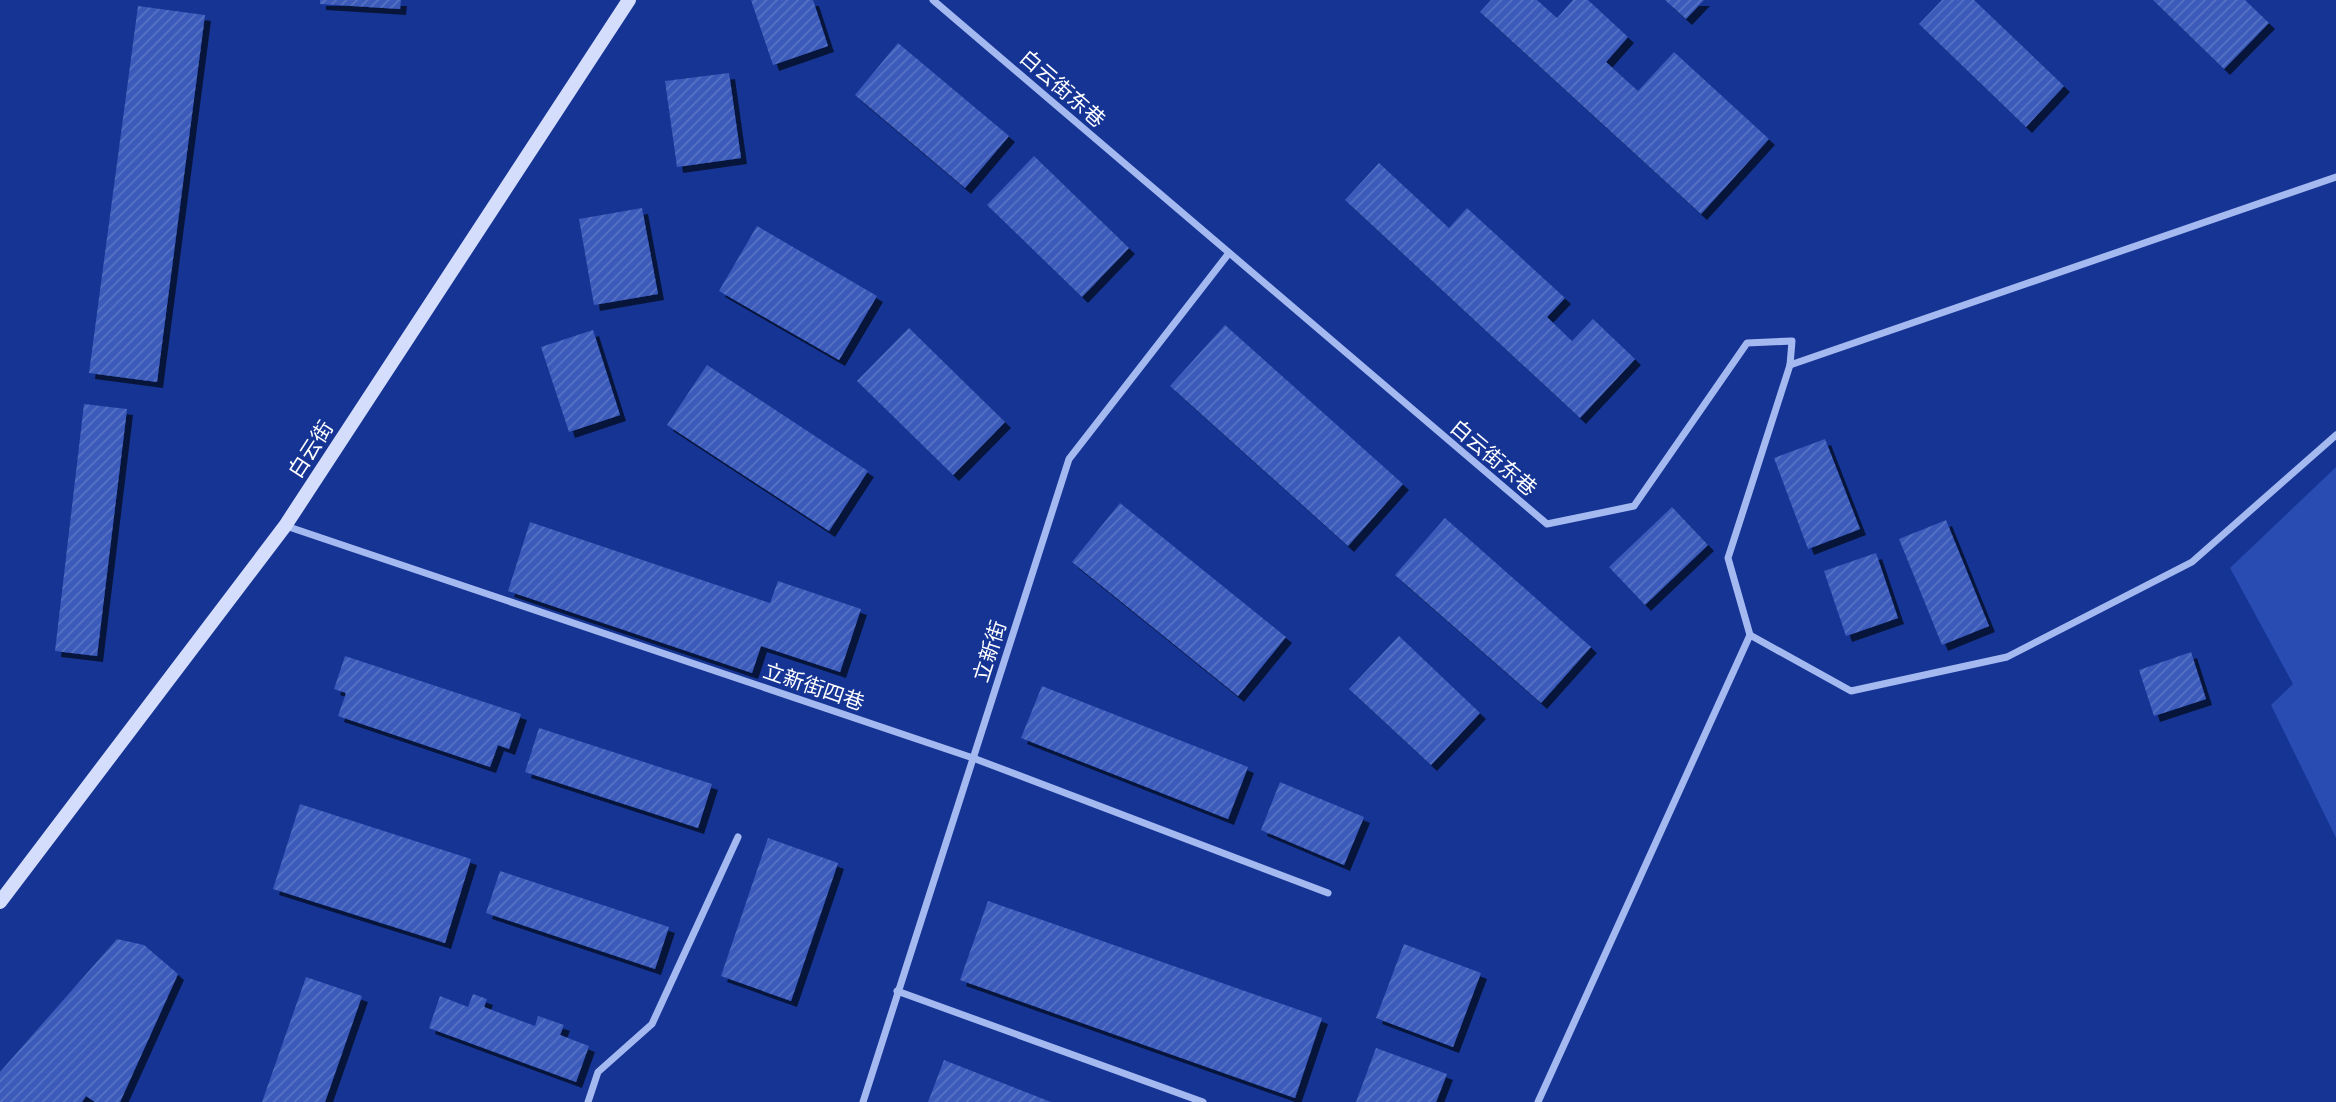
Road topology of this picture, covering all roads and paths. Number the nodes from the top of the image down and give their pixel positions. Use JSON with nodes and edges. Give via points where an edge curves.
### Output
{"nodes":[{"id":1,"x":629,"y":0,"type":"edge"},
{"id":2,"x":933,"y":0,"type":"edge"},
{"id":3,"x":2336,"y":177,"type":"edge"},
{"id":4,"x":1229,"y":253,"type":"junction"},
{"id":5,"x":1790,"y":365,"type":"junction"},
{"id":6,"x":2336,"y":435,"type":"edge"},
{"id":7,"x":285,"y":526,"type":"junction"},
{"id":8,"x":1750,"y":635,"type":"junction"},
{"id":9,"x":973,"y":758,"type":"junction"},
{"id":10,"x":738,"y":837,"type":"dead end"},
{"id":11,"x":1328,"y":893,"type":"dead end"},
{"id":12,"x":0,"y":902,"type":"edge"},
{"id":13,"x":897,"y":991,"type":"junction"},
{"id":14,"x":588,"y":1102,"type":"edge"},
{"id":15,"x":863,"y":1102,"type":"edge"},
{"id":16,"x":1203,"y":1102,"type":"edge"},
{"id":17,"x":1538,"y":1102,"type":"edge"}],
"edges":[{"from":1,"to":7,"type":"main road","name":"白云街"},
{"from":2,"to":4,"type":"street","name":"白云街东巷"},
{"from":3,"to":5,"type":"street"},
{"from":4,"to":5,"type":"street","name":"白云街东巷","via":[[1546,524],[1634,506],[1748,343],[1792,341]]},
{"from":4,"to":9,"type":"street","name":"立新街","via":[[1069,459]]},
{"from":5,"to":8,"type":"street","via":[[1728,558]]},
{"from":6,"to":8,"type":"street","via":[[2192,562],[2007,657],[1851,691]]},
{"from":7,"to":9,"type":"street","name":"立新街四巷"},
{"from":7,"to":12,"type":"main road","name":"白云街"},
{"from":8,"to":17,"type":"street"},
{"from":9,"to":11,"type":"street","name":"立新街四巷"},
{"from":9,"to":13,"type":"street","name":"立新街"},
{"from":10,"to":14,"type":"street","via":[[652,1024],[598,1072]]},
{"from":13,"to":15,"type":"street","name":"立新街"},
{"from":13,"to":16,"type":"street"}]}
